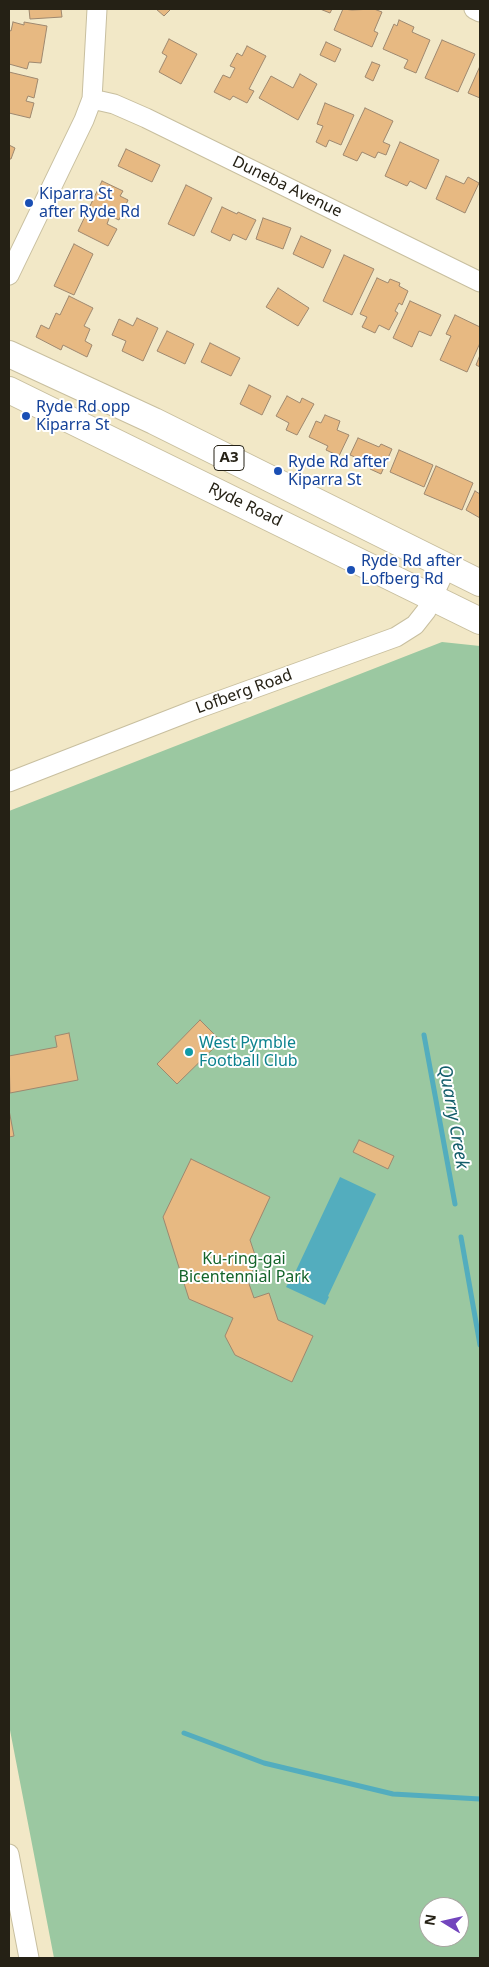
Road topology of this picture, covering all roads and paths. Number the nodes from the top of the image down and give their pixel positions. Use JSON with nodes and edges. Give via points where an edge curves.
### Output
{"nodes":[{"id":1,"x":98,"y":9,"type":"edge"},
{"id":2,"x":474,"y":9,"type":"edge"},
{"id":3,"x":480,"y":12,"type":"edge"},
{"id":4,"x":92,"y":99,"type":"junction"},
{"id":5,"x":9,"y":275,"type":"edge"},
{"id":6,"x":480,"y":282,"type":"edge"},
{"id":7,"x":9,"y":354,"type":"edge"},
{"id":8,"x":9,"y":390,"type":"edge"},
{"id":9,"x":447,"y":566,"type":"junction"},
{"id":10,"x":480,"y":583,"type":"edge"},
{"id":11,"x":433,"y":598,"type":"junction"},
{"id":12,"x":480,"y":621,"type":"edge"},
{"id":13,"x":9,"y":782,"type":"edge"},
{"id":14,"x":9,"y":1854,"type":"edge"},
{"id":15,"x":29,"y":1958,"type":"edge"}],
"edges":[{"from":1,"to":4,"type":"street"},
{"from":2,"to":3,"type":"street"},
{"from":4,"to":5,"type":"street"},
{"from":4,"to":6,"type":"street","name":"Duneba Avenue","via":[[114,104],[146,118]]},
{"from":7,"to":9,"type":"highway","number":"A3","via":[[154,421]]},
{"from":8,"to":11,"type":"highway","name":"Ryde Road","number":"A3"},
{"from":9,"to":10,"type":"highway","number":"A3"},
{"from":9,"to":11,"type":"street","name":"Lofberg Road"},
{"from":11,"to":12,"type":"highway","name":"Ryde Road","number":"A3"},
{"from":11,"to":13,"type":"street","name":"Lofberg Road","via":[[415,625],[396,637],[194,710]]},
{"from":14,"to":15,"type":"street"}]}
